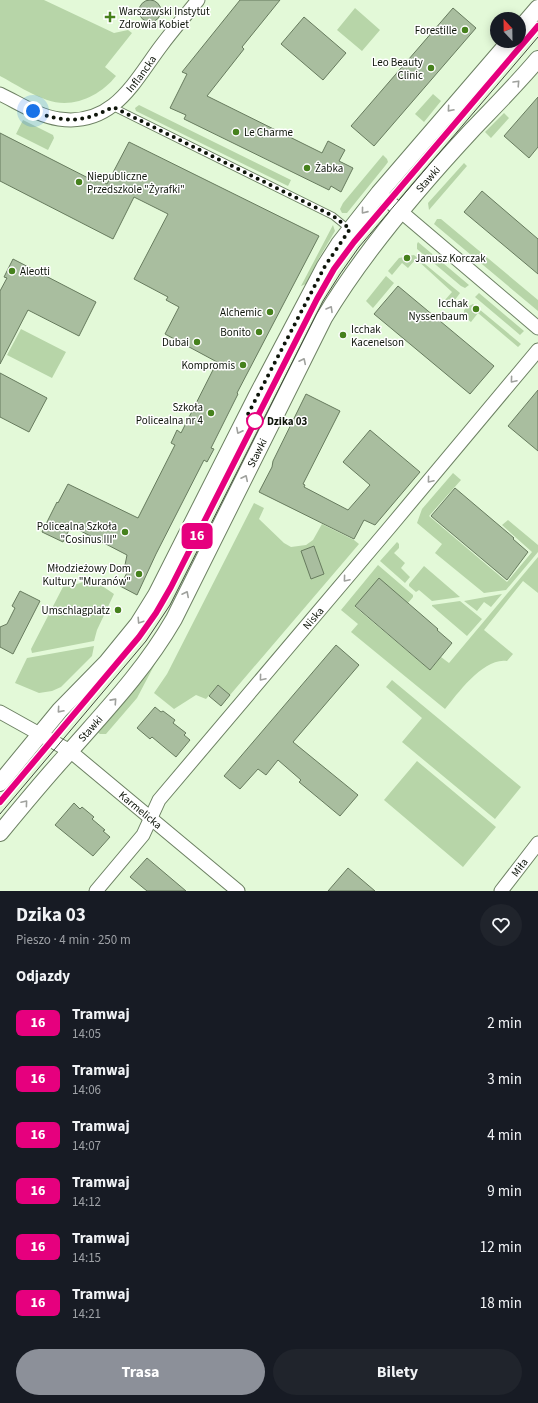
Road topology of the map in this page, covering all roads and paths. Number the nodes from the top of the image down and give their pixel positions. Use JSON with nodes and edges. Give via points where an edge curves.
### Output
{"nodes":[{"id":1,"x":198,"y":0,"type":"edge"},
{"id":2,"x":538,"y":8,"type":"edge"},
{"id":3,"x":526,"y":22,"type":"edge"},
{"id":4,"x":504,"y":48,"type":"edge"},
{"id":5,"x":538,"y":59,"type":"edge"},
{"id":6,"x":0,"y":94,"type":"edge"},
{"id":7,"x":113,"y":107,"type":"junction"},
{"id":8,"x":379,"y":193,"type":"junction"},
{"id":9,"x":401,"y":212,"type":"junction"},
{"id":10,"x":350,"y":229,"type":"junction"},
{"id":11,"x":538,"y":328,"type":"edge"},
{"id":12,"x":538,"y":350,"type":"edge"},
{"id":13,"x":0,"y":712,"type":"edge"},
{"id":14,"x":40,"y":734,"type":"junction"},
{"id":15,"x":70,"y":751,"type":"junction"},
{"id":16,"x":0,"y":783,"type":"edge"},
{"id":17,"x":150,"y":818,"type":"junction"},
{"id":18,"x":0,"y":833,"type":"edge"},
{"id":19,"x":538,"y":843,"type":"edge"},
{"id":20,"x":96,"y":891,"type":"edge"},
{"id":21,"x":238,"y":891,"type":"edge"},
{"id":22,"x":501,"y":891,"type":"edge"}],
"edges":[{"from":1,"to":7,"type":"street","name":"Inflancka","via":[[124,97]]},
{"from":2,"to":3,"type":"street"},
{"from":4,"to":8,"type":"street","one_way":true},
{"from":9,"to":5,"type":"street","name":"Stawki","one_way":true,"via":[[434,172]]},
{"from":6,"to":7,"type":"street","name":"Inflancka","via":[[33,111],[58,119],[85,119]]},
{"from":7,"to":10,"type":"lane","via":[[333,216]]},
{"from":8,"to":9,"type":"street"},
{"from":8,"to":10,"type":"street","one_way":true},
{"from":9,"to":11,"type":"street"},
{"from":15,"to":9,"type":"street","name":"Stawki","one_way":true,"via":[[124,690],[162,639],[324,318],[358,266]]},
{"from":10,"to":14,"type":"street","one_way":true,"via":[[325,266],[295,321],[156,596],[138,624],[107,662]]},
{"from":12,"to":17,"type":"street","name":"Niska","one_way":true,"via":[[159,800]]},
{"from":13,"to":14,"type":"street","name":"Karmelicka"},
{"from":14,"to":15,"type":"street","name":"Karmelicka"},
{"from":14,"to":16,"type":"street"},
{"from":15,"to":17,"type":"street","name":"Karmelicka"},
{"from":18,"to":15,"type":"street","name":"Stawki","one_way":true},
{"from":17,"to":20,"type":"street","name":"Niska","via":[[143,835]]},
{"from":17,"to":21,"type":"street","name":"Karmelicka"},
{"from":19,"to":22,"type":"street","name":"Miła"}]}
